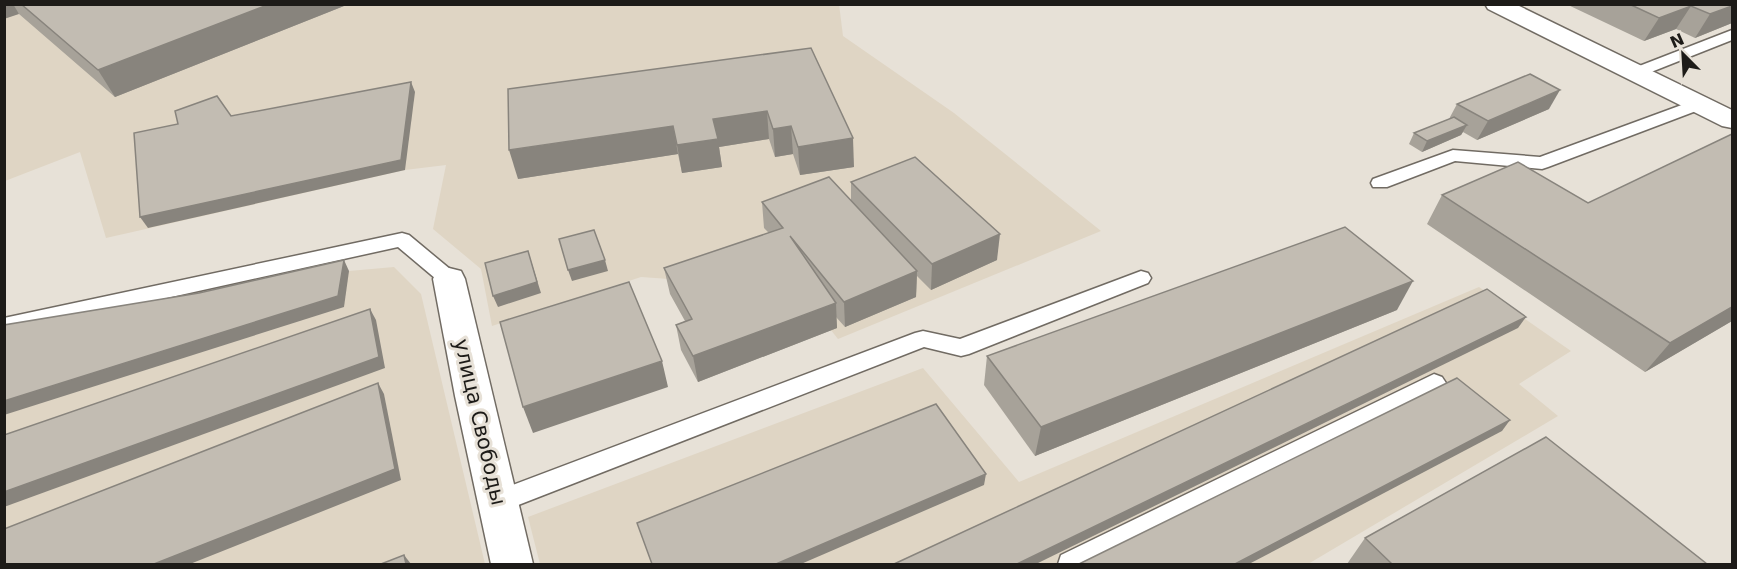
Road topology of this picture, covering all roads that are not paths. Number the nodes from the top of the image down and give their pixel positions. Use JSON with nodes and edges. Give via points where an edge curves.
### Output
{"nodes":[{"id":1,"x":1496,"y":4,"type":"edge"},
{"id":2,"x":1732,"y":35,"type":"edge"},
{"id":3,"x":1635,"y":73,"type":"junction"},
{"id":4,"x":1698,"y":104,"type":"junction"},
{"id":5,"x":1732,"y":120,"type":"edge"},
{"id":6,"x":1380,"y":183,"type":"dead end"},
{"id":7,"x":1141,"y":278,"type":"dead end"},
{"id":8,"x":448,"y":279,"type":"joint"},
{"id":9,"x":4,"y":326,"type":"edge"},
{"id":10,"x":1434,"y":383,"type":"dead end"},
{"id":11,"x":498,"y":502,"type":"junction"},
{"id":12,"x":512,"y":564,"type":"edge"},
{"id":13,"x":1071,"y":564,"type":"edge"}],
"edges":[{"from":1,"to":3,"type":"street"},
{"from":2,"to":3,"type":"lane"},
{"from":3,"to":4,"type":"street"},
{"from":4,"to":5,"type":"street"},
{"from":4,"to":6,"type":"lane","via":[[1542,163],[1453,155]]},
{"from":7,"to":11,"type":"lane","via":[[961,348],[923,339]]},
{"from":8,"to":9,"type":"lane","via":[[402,240]]},
{"from":8,"to":11,"type":"street","name":"улица Свободы"},
{"from":10,"to":13,"type":"lane"},
{"from":11,"to":12,"type":"street","name":"улица Свободы"}]}
